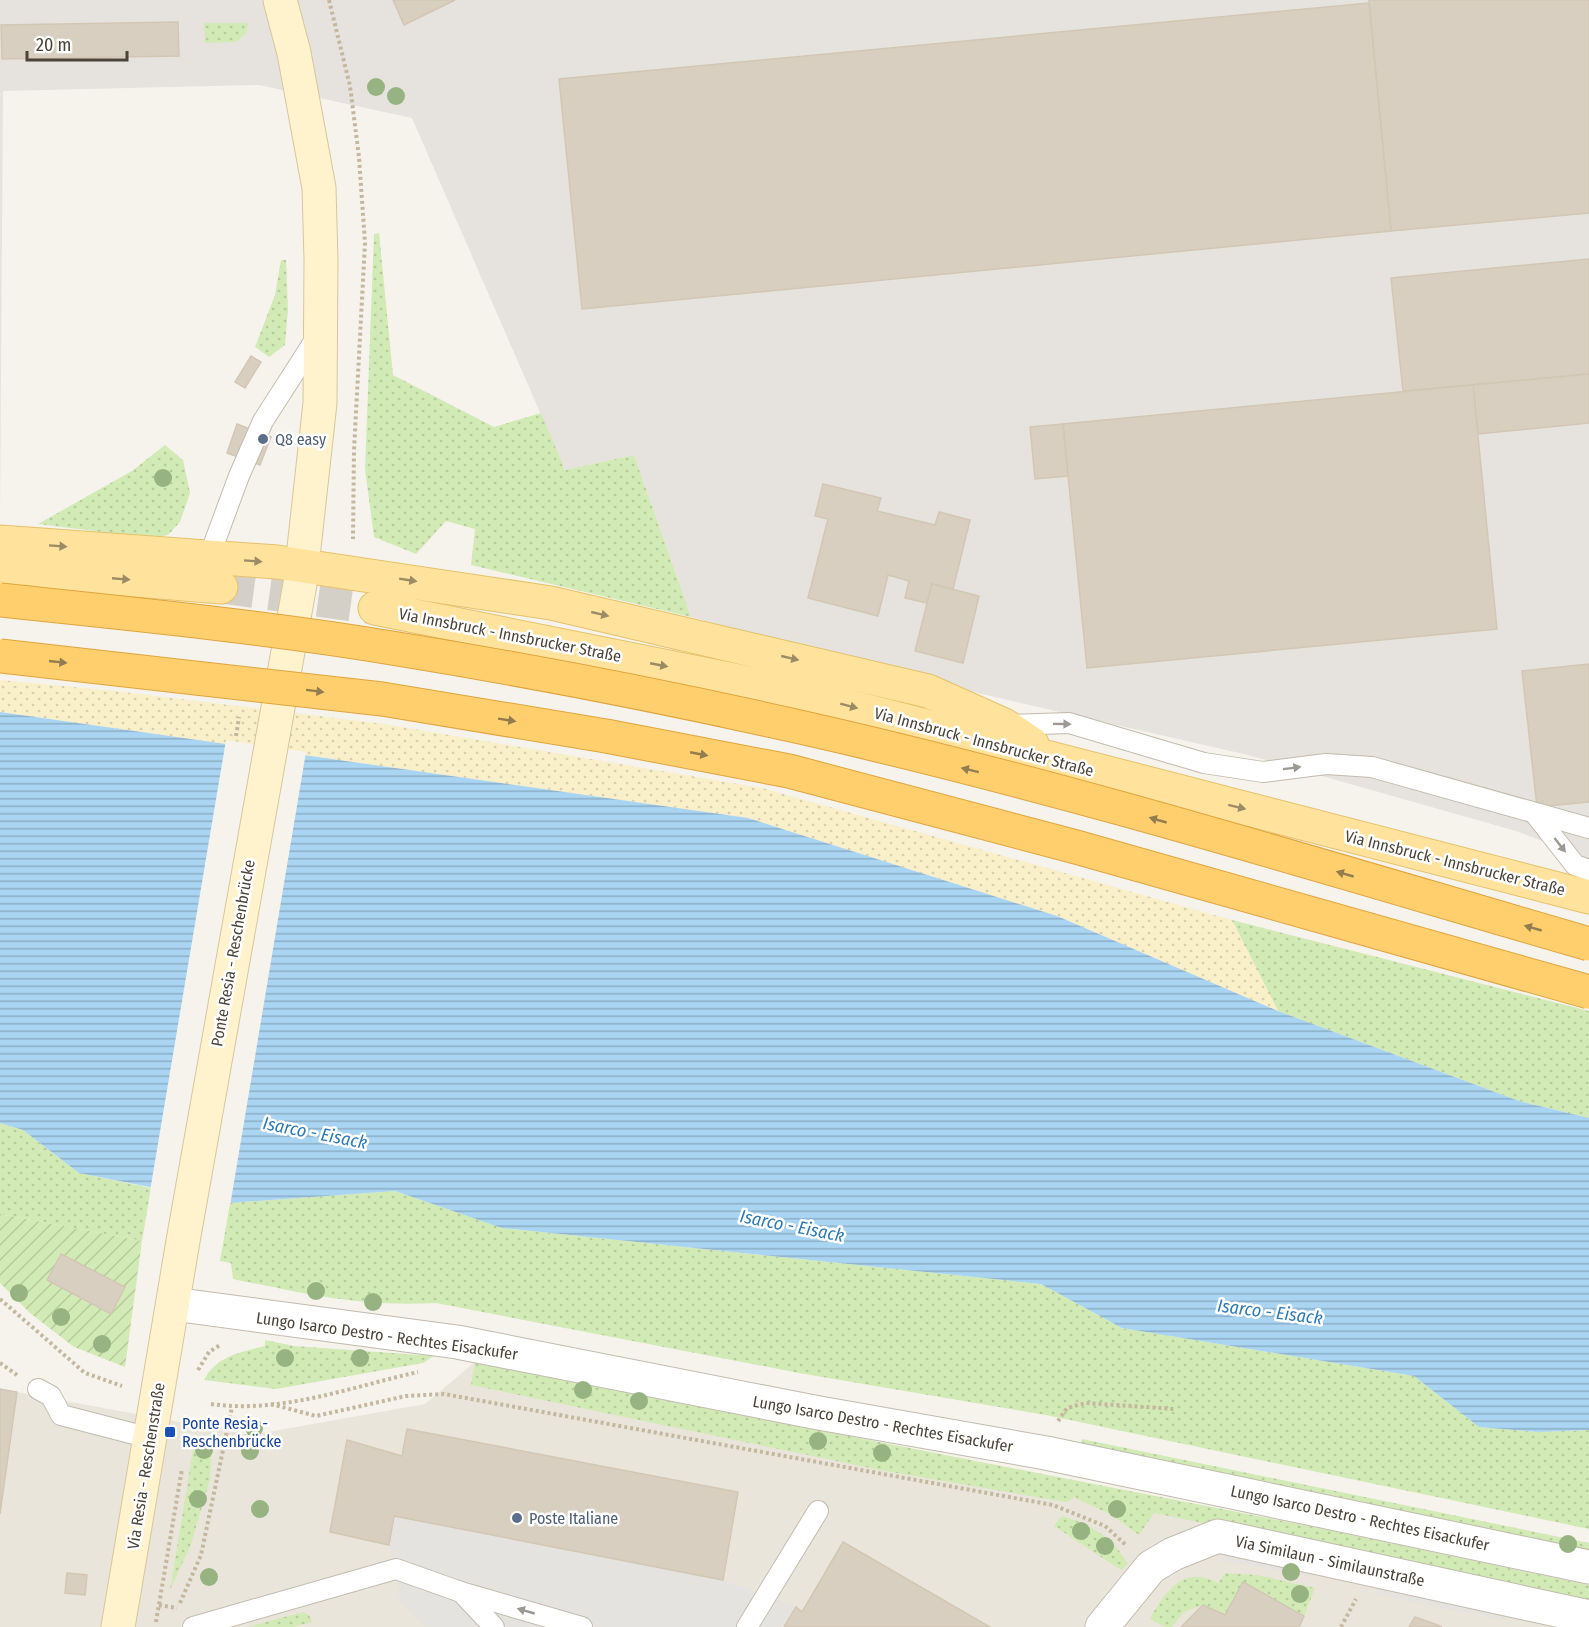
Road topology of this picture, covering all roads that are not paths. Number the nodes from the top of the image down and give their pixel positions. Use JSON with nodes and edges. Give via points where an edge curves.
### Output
{"nodes":[{"id":1,"x":280,"y":0,"type":"edge"},
{"id":2,"x":321,"y":330,"type":"junction"},
{"id":3,"x":0,"y":542,"type":"edge"},
{"id":4,"x":209,"y":557,"type":"junction"},
{"id":5,"x":302,"y":565,"type":"junction"},
{"id":6,"x":0,"y":569,"type":"edge"},
{"id":7,"x":221,"y":587,"type":"tunnel mouth"},
{"id":8,"x":0,"y":600,"type":"edge"},
{"id":9,"x":375,"y":608,"type":"tunnel mouth"},
{"id":10,"x":0,"y":656,"type":"edge"},
{"id":11,"x":1004,"y":725,"type":"junction"},
{"id":12,"x":1058,"y":762,"type":"junction"},
{"id":13,"x":1535,"y":814,"type":"junction"},
{"id":14,"x":1589,"y":828,"type":"edge"},
{"id":15,"x":1589,"y":870,"type":"edge"},
{"id":16,"x":1589,"y":897,"type":"edge"},
{"id":17,"x":1589,"y":944,"type":"edge"},
{"id":18,"x":1589,"y":992,"type":"edge"},
{"id":19,"x":173,"y":1304,"type":"junction"},
{"id":20,"x":38,"y":1389,"type":"dead end"},
{"id":21,"x":150,"y":1438,"type":"junction"},
{"id":22,"x":818,"y":1511,"type":"dead end"},
{"id":23,"x":1589,"y":1567,"type":"edge"},
{"id":24,"x":461,"y":1592,"type":"junction"},
{"id":25,"x":1589,"y":1617,"type":"edge"},
{"id":26,"x":118,"y":1627,"type":"edge"},
{"id":27,"x":193,"y":1627,"type":"edge"},
{"id":28,"x":494,"y":1627,"type":"edge"},
{"id":29,"x":582,"y":1627,"type":"edge"},
{"id":30,"x":747,"y":1627,"type":"edge"},
{"id":31,"x":1102,"y":1627,"type":"edge"}],
"edges":[{"from":1,"to":2,"type":"main road","name":"Ponte Resia - Reschenbrücke","via":[[297,64],[319,188]]},
{"from":2,"to":4,"type":"lane","via":[[263,421]]},
{"from":2,"to":5,"type":"main road","name":"Ponte Resia - Reschenbrücke","via":[[320,403]]},
{"from":3,"to":4,"type":"main road","one_way":true},
{"from":4,"to":5,"type":"main road","one_way":true},
{"from":5,"to":11,"type":"main road","one_way":true,"via":[[551,603],[928,691]]},
{"from":5,"to":19,"type":"main road","name":"Ponte Resia - Reschenbrücke"},
{"from":6,"to":7,"type":"main road","one_way":true},
{"from":17,"to":8,"type":"highway","one_way":true,"bridge":true,"via":[[1091,800],[802,727],[395,648]]},
{"from":9,"to":12,"type":"main road","name":"Via Innsbruck - Innsbrucker Straße","one_way":true,"via":[[798,693]]},
{"from":10,"to":18,"type":"highway","one_way":true,"bridge":true,"via":[[382,699],[789,771],[1076,847]]},
{"from":11,"to":12,"type":"main road"},
{"from":11,"to":13,"type":"lane","one_way":true,"via":[[1069,723],[1204,763],[1263,772],[1326,764],[1372,767]]},
{"from":12,"to":16,"type":"main road","name":"Via Innsbruck - Innsbrucker Straße","one_way":true},
{"from":13,"to":14,"type":"lane"},
{"from":13,"to":15,"type":"lane","one_way":true,"via":[[1575,866]]},
{"from":19,"to":21,"type":"main road","name":"Via Resia - Reschenstraße"},
{"from":19,"to":23,"type":"street","name":"Lungo Isarco Destro - Rechtes Eisackufer","via":[[458,1342],[1047,1453]]},
{"from":20,"to":21,"type":"lane","via":[[51,1396],[61,1415]]},
{"from":21,"to":26,"type":"main road","name":"Via Resia - Reschenstraße"},
{"from":22,"to":30,"type":"lane"},
{"from":24,"to":27,"type":"lane","via":[[396,1569]]},
{"from":24,"to":28,"type":"lane"},
{"from":29,"to":24,"type":"lane","one_way":true},
{"from":25,"to":31,"type":"street","name":"Via Similaun - Similaunstraße","via":[[1218,1536],[1151,1567]]}]}
